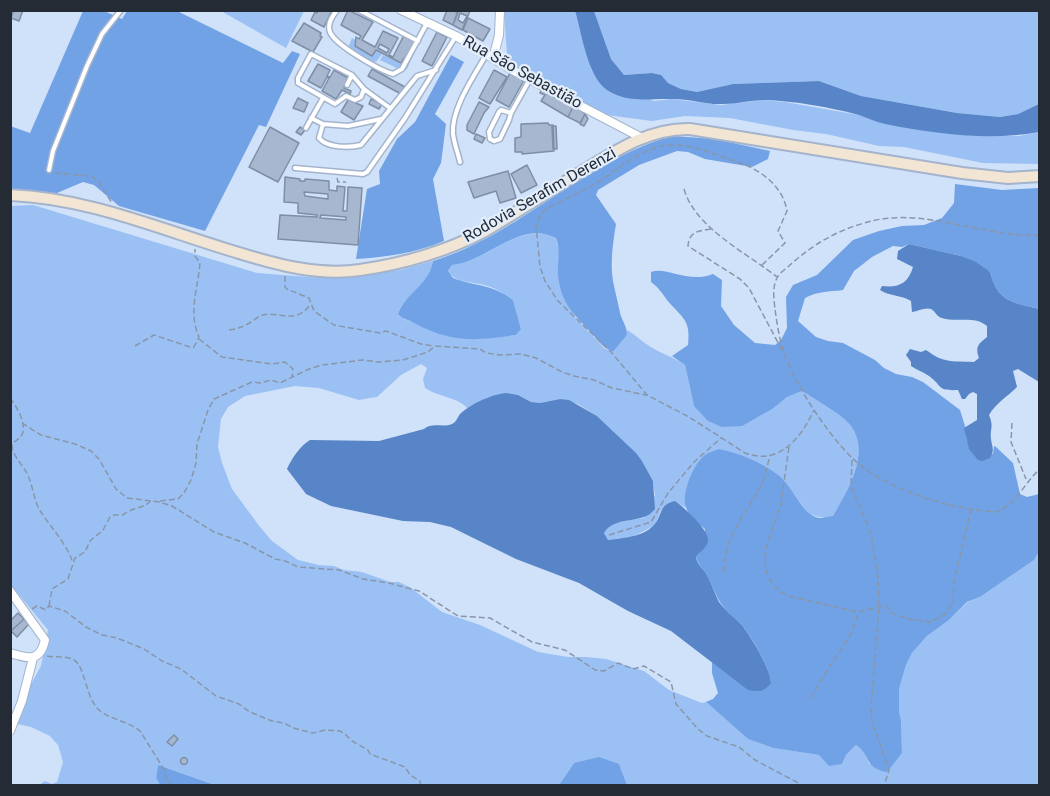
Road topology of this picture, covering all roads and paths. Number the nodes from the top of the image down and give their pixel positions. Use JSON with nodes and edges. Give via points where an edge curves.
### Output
{"nodes":[{"id":1,"x":122,"y":10,"type":"edge"},
{"id":2,"x":337,"y":10,"type":"edge"},
{"id":3,"x":359,"y":10,"type":"edge"},
{"id":4,"x":401,"y":10,"type":"edge"},
{"id":5,"x":500,"y":10,"type":"edge"},
{"id":6,"x":419,"y":14,"type":"edge"},
{"id":7,"x":428,"y":23,"type":"junction"},
{"id":8,"x":456,"y":36,"type":"junction"},
{"id":9,"x":418,"y":41,"type":"junction"},
{"id":10,"x":490,"y":56,"type":"junction"},
{"id":11,"x":436,"y":69,"type":"junction"},
{"id":12,"x":352,"y":75,"type":"junction"},
{"id":13,"x":530,"y":79,"type":"junction"},
{"id":14,"x":348,"y":85,"type":"dead end"},
{"id":15,"x":364,"y":89,"type":"junction"},
{"id":16,"x":323,"y":98,"type":"junction"},
{"id":17,"x":390,"y":109,"type":"junction"},
{"id":18,"x":511,"y":113,"type":"junction"},
{"id":19,"x":311,"y":118,"type":"junction"},
{"id":20,"x":381,"y":119,"type":"junction"},
{"id":21,"x":323,"y":124,"type":"junction"},
{"id":22,"x":306,"y":128,"type":"dead end"},
{"id":23,"x":642,"y":138,"type":"junction"},
{"id":24,"x":460,"y":162,"type":"dead end"},
{"id":25,"x":295,"y":168,"type":"dead end"},
{"id":26,"x":49,"y":170,"type":"joint"},
{"id":27,"x":1040,"y":177,"type":"edge"},
{"id":28,"x":338,"y":178,"type":"dead end"},
{"id":29,"x":346,"y":182,"type":"dead end"},
{"id":30,"x":684,"y":189,"type":"dead end"},
{"id":31,"x":10,"y":195,"type":"edge"},
{"id":32,"x":110,"y":212,"type":"junction"},
{"id":33,"x":711,"y":229,"type":"junction"},
{"id":34,"x":1040,"y":235,"type":"edge"},
{"id":35,"x":195,"y":240,"type":"junction"},
{"id":36,"x":762,"y":265,"type":"junction"},
{"id":37,"x":288,"y":266,"type":"junction"},
{"id":38,"x":777,"y":277,"type":"junction"},
{"id":39,"x":311,"y":304,"type":"junction"},
{"id":40,"x":229,"y":330,"type":"dead end"},
{"id":41,"x":199,"y":339,"type":"junction"},
{"id":42,"x":135,"y":346,"type":"dead end"},
{"id":43,"x":435,"y":346,"type":"junction"},
{"id":44,"x":785,"y":356,"type":"junction"},
{"id":45,"x":291,"y":378,"type":"junction"},
{"id":46,"x":647,"y":395,"type":"junction"},
{"id":47,"x":10,"y":398,"type":"edge"},
{"id":48,"x":814,"y":410,"type":"junction"},
{"id":49,"x":22,"y":423,"type":"junction"},
{"id":50,"x":1012,"y":423,"type":"dead end"},
{"id":51,"x":721,"y":438,"type":"junction"},
{"id":52,"x":10,"y":440,"type":"edge"},
{"id":53,"x":14,"y":440,"type":"junction"},
{"id":54,"x":789,"y":446,"type":"junction"},
{"id":55,"x":770,"y":456,"type":"junction"},
{"id":56,"x":852,"y":459,"type":"junction"},
{"id":57,"x":1040,"y":469,"type":"edge"},
{"id":58,"x":1026,"y":481,"type":"junction"},
{"id":59,"x":151,"y":501,"type":"junction"},
{"id":60,"x":159,"y":502,"type":"junction"},
{"id":61,"x":972,"y":508,"type":"junction"},
{"id":62,"x":609,"y":535,"type":"dead end"},
{"id":63,"x":73,"y":563,"type":"junction"},
{"id":64,"x":724,"y":572,"type":"dead end"},
{"id":65,"x":10,"y":591,"type":"edge"},
{"id":66,"x":49,"y":606,"type":"junction"},
{"id":67,"x":879,"y":606,"type":"junction"},
{"id":68,"x":858,"y":612,"type":"junction"},
{"id":69,"x":28,"y":615,"type":"junction"},
{"id":70,"x":41,"y":652,"type":"junction"},
{"id":71,"x":10,"y":653,"type":"edge"},
{"id":72,"x":33,"y":658,"type":"junction"},
{"id":73,"x":810,"y":698,"type":"dead end"},
{"id":74,"x":10,"y":730,"type":"edge"},
{"id":75,"x":171,"y":786,"type":"edge"},
{"id":76,"x":420,"y":786,"type":"edge"},
{"id":77,"x":804,"y":786,"type":"edge"},
{"id":78,"x":884,"y":786,"type":"edge"}],
"edges":[{"from":1,"to":26,"type":"lane","via":[[102,34],[87,66]]},
{"from":2,"to":9,"type":"lane","via":[[330,22],[332,36],[388,73],[402,69]]},
{"from":3,"to":9,"type":"lane"},
{"from":4,"to":6,"type":"street","name":"Rua São Sebastião"},
{"from":5,"to":10,"type":"street","via":[[499,35]]},
{"from":6,"to":7,"type":"street","name":"Rua São Sebastião"},
{"from":7,"to":8,"type":"street","name":"Rua São Sebastião"},
{"from":7,"to":9,"type":"lane"},
{"from":8,"to":10,"type":"street","name":"Rua São Sebastião"},
{"from":8,"to":11,"type":"lane"},
{"from":10,"to":13,"type":"street","name":"Rua São Sebastião"},
{"from":10,"to":24,"type":"lane","via":[[459,105],[453,123]]},
{"from":11,"to":17,"type":"lane","via":[[417,76]]},
{"from":11,"to":25,"type":"lane","via":[[367,172]]},
{"from":12,"to":14,"type":"lane"},
{"from":12,"to":15,"type":"lane"},
{"from":12,"to":16,"type":"lane","via":[[310,54],[297,81]]},
{"from":13,"to":18,"type":"lane"},
{"from":13,"to":23,"type":"street","name":"Rua São Sebastião"},
{"from":15,"to":16,"type":"lane","via":[[358,100],[346,96],[335,104]]},
{"from":15,"to":17,"type":"lane"},
{"from":16,"to":19,"type":"lane"},
{"from":17,"to":20,"type":"lane"},
{"from":18,"to":18,"type":"lane","via":[[500,139],[490,139],[489,132],[499,112]]},
{"from":19,"to":21,"type":"lane"},
{"from":19,"to":22,"type":"lane"},
{"from":20,"to":21,"type":"lane","via":[[348,126]]},
{"from":20,"to":21,"type":"lane","via":[[361,145],[352,147],[320,141],[318,135]]},
{"from":23,"to":27,"type":"main road","name":"Rodovia Serafim Derenzi","via":[[666,130],[690,129],[962,173]]},
{"from":23,"to":37,"type":"main road","name":"Rodovia Serafim Derenzi","via":[[484,231],[446,249],[358,270],[316,271]]},
{"from":26,"to":32,"type":"path","via":[[91,176],[112,204]]},
{"from":28,"to":29,"type":"path","via":[[338,182]]},
{"from":30,"to":33,"type":"path","via":[[692,209]]},
{"from":31,"to":32,"type":"main road","name":"Rodovia Serafim Derenzi","via":[[60,199]]},
{"from":32,"to":35,"type":"main road","name":"Rodovia Serafim Derenzi"},
{"from":33,"to":36,"type":"path"},
{"from":33,"to":44,"type":"path","via":[[696,231],[688,246],[735,275],[748,288]]},
{"from":34,"to":38,"type":"path","via":[[996,232],[925,219],[887,218],[825,239]]},
{"from":35,"to":37,"type":"main road","name":"Rodovia Serafim Derenzi"},
{"from":35,"to":41,"type":"path","via":[[195,256],[200,263],[193,314]]},
{"from":36,"to":38,"type":"path"},
{"from":36,"to":46,"type":"path","via":[[785,243],[778,231],[787,211],[782,198],[764,173],[702,149],[670,145],[650,150],[542,213],[536,225],[545,281],[558,301],[612,353]]},
{"from":37,"to":39,"type":"path","via":[[285,287],[309,298]]},
{"from":38,"to":44,"type":"path","via":[[775,310]]},
{"from":39,"to":40,"type":"path","via":[[291,317],[264,315]]},
{"from":39,"to":43,"type":"path","via":[[317,315],[334,325],[386,331]]},
{"from":41,"to":42,"type":"path","via":[[194,347],[154,335]]},
{"from":41,"to":45,"type":"path","via":[[222,357],[272,364],[285,362],[293,369]]},
{"from":43,"to":45,"type":"path","via":[[403,360],[328,364]]},
{"from":43,"to":46,"type":"path","via":[[521,354],[574,376]]},
{"from":44,"to":48,"type":"path"},
{"from":45,"to":60,"type":"path","via":[[280,383],[252,382],[214,399],[197,444],[192,480],[178,499]]},
{"from":46,"to":51,"type":"path"},
{"from":47,"to":49,"type":"path"},
{"from":48,"to":54,"type":"path"},
{"from":48,"to":56,"type":"path"},
{"from":49,"to":53,"type":"path","via":[[21,436]]},
{"from":49,"to":59,"type":"path","via":[[41,435],[91,451],[120,493],[127,498]]},
{"from":50,"to":58,"type":"path","via":[[1011,442]]},
{"from":51,"to":55,"type":"path","via":[[754,457]]},
{"from":51,"to":62,"type":"path","via":[[668,493],[651,522]]},
{"from":52,"to":53,"type":"path"},
{"from":53,"to":63,"type":"path","via":[[12,447],[29,477],[36,503]]},
{"from":54,"to":55,"type":"path"},
{"from":54,"to":68,"type":"path","via":[[781,503],[765,552],[766,575],[778,591],[788,596]]},
{"from":55,"to":64,"type":"path","via":[[763,481],[729,541]]},
{"from":56,"to":61,"type":"path","via":[[892,485]]},
{"from":56,"to":67,"type":"path","via":[[851,486],[876,553]]},
{"from":57,"to":58,"type":"path"},
{"from":58,"to":61,"type":"path","via":[[1006,508],[996,512]]},
{"from":59,"to":60,"type":"path"},
{"from":59,"to":63,"type":"path","via":[[144,507],[110,517]]},
{"from":60,"to":77,"type":"path","via":[[276,559],[298,567],[339,570],[419,591],[458,616],[490,618],[532,642],[566,650],[595,670],[604,671],[618,663],[633,669],[644,666],[671,682],[676,704],[707,736],[738,747]]},
{"from":61,"to":67,"type":"path","via":[[952,602],[944,615],[931,622],[909,620],[892,613],[885,605]]},
{"from":63,"to":66,"type":"path","via":[[68,579],[52,589]]},
{"from":65,"to":69,"type":"street"},
{"from":66,"to":69,"type":"path","via":[[46,610],[34,606]]},
{"from":66,"to":76,"type":"path","via":[[65,611],[102,635],[144,649],[181,669],[216,696],[250,712],[313,733],[325,730],[345,734],[370,754],[405,767],[420,781]]},
{"from":67,"to":68,"type":"path"},
{"from":67,"to":78,"type":"path","via":[[871,708],[889,770]]},
{"from":68,"to":73,"type":"path","via":[[845,645]]},
{"from":69,"to":70,"type":"street","via":[[45,640]]},
{"from":70,"to":72,"type":"street"},
{"from":70,"to":75,"type":"path","via":[[78,663],[93,703],[107,716],[140,731]]},
{"from":71,"to":72,"type":"street"},
{"from":72,"to":74,"type":"street"}]}
